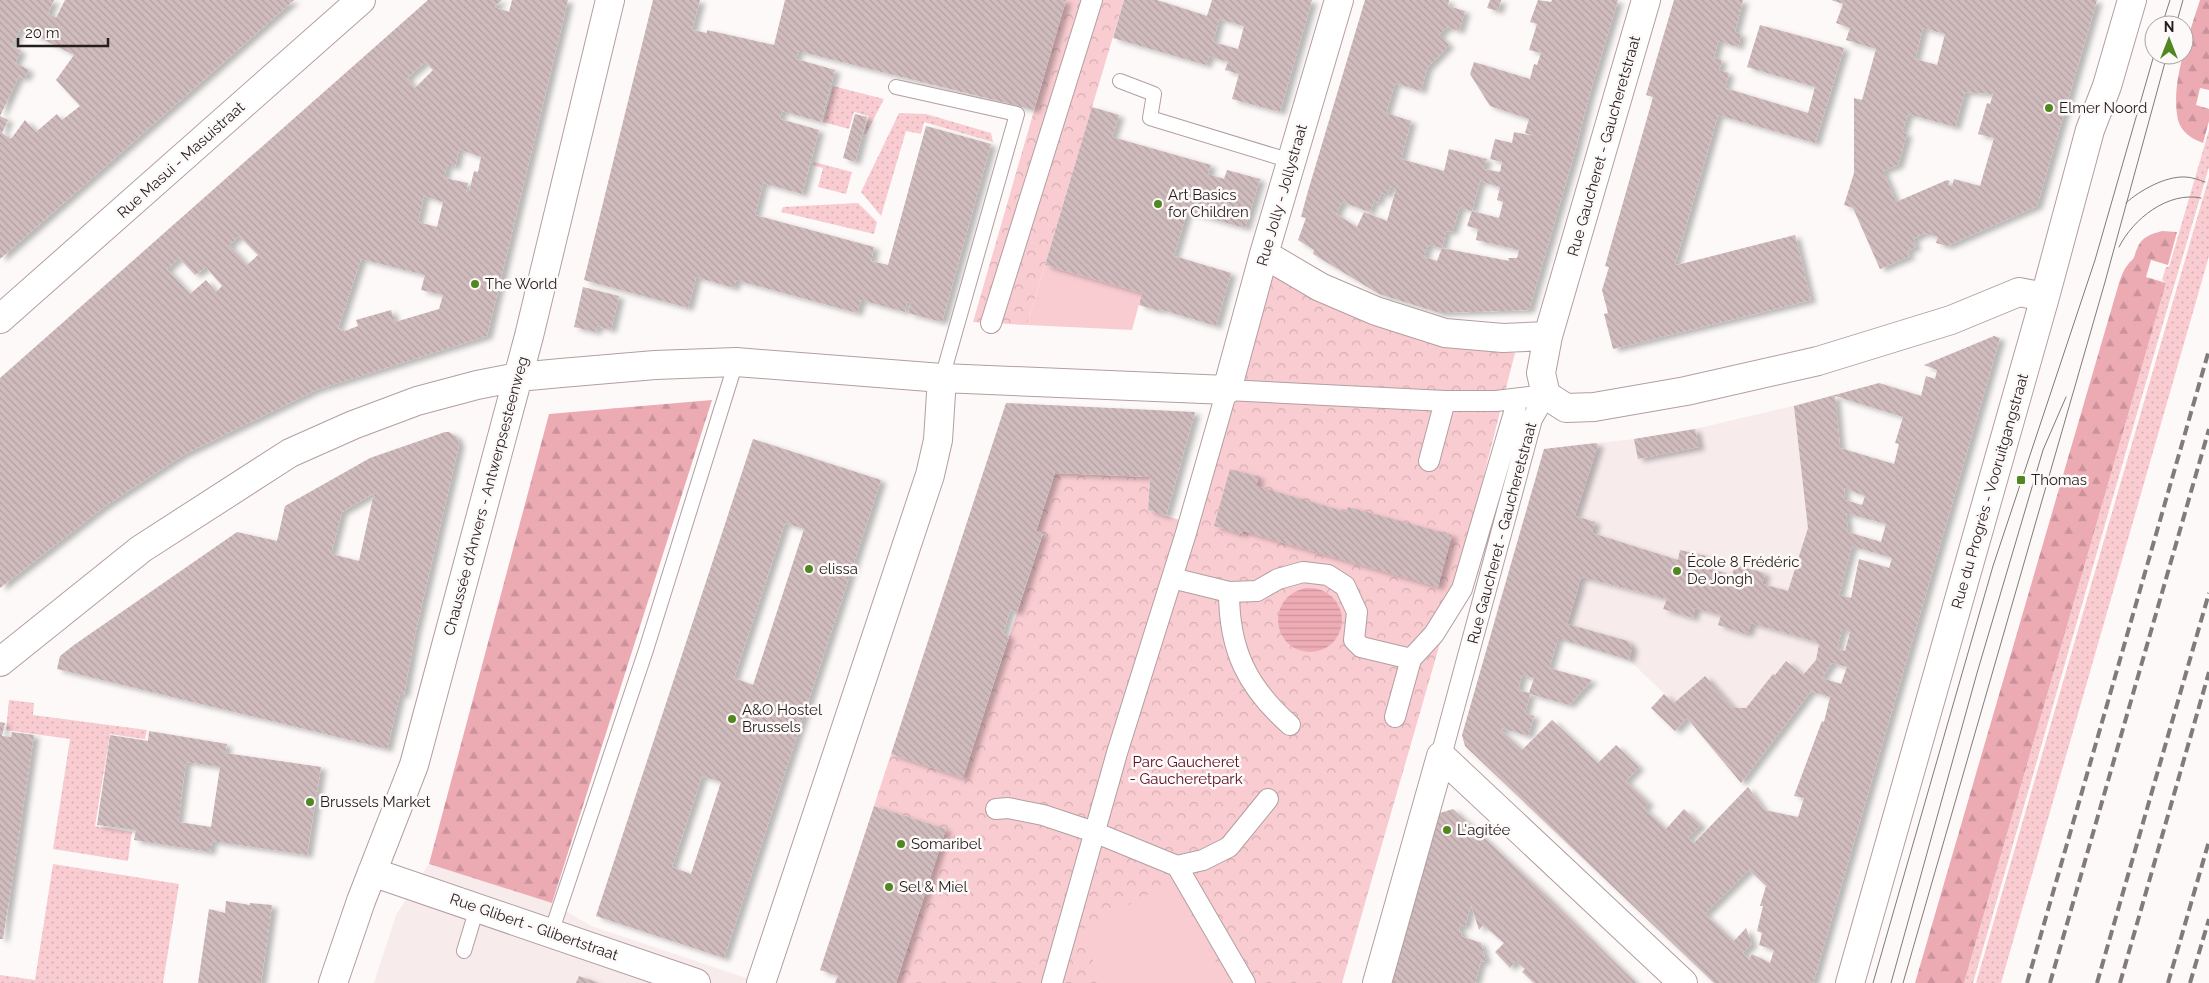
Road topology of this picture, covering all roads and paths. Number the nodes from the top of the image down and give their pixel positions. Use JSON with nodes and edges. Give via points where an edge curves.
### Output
{"nodes":[{"id":1,"x":361,"y":0,"type":"edge"},
{"id":2,"x":610,"y":0,"type":"edge"},
{"id":3,"x":1092,"y":0,"type":"edge"},
{"id":4,"x":1338,"y":0,"type":"edge"},
{"id":5,"x":1646,"y":0,"type":"edge"},
{"id":6,"x":2132,"y":0,"type":"edge"},
{"id":7,"x":1120,"y":81,"type":"dead end"},
{"id":8,"x":896,"y":87,"type":"dead end"},
{"id":9,"x":1291,"y":161,"type":"junction"},
{"id":10,"x":1264,"y":254,"type":"junction"},
{"id":11,"x":2045,"y":297,"type":"junction"},
{"id":12,"x":0,"y":319,"type":"edge"},
{"id":13,"x":991,"y":323,"type":"dead end"},
{"id":14,"x":1548,"y":336,"type":"junction"},
{"id":15,"x":736,"y":362,"type":"junction"},
{"id":16,"x":518,"y":377,"type":"junction"},
{"id":17,"x":942,"y":378,"type":"junction"},
{"id":18,"x":1228,"y":390,"type":"junction"},
{"id":19,"x":1546,"y":395,"type":"junction"},
{"id":20,"x":1518,"y":399,"type":"junction"},
{"id":21,"x":1445,"y":401,"type":"junction"},
{"id":22,"x":1429,"y":461,"type":"dead end"},
{"id":23,"x":1172,"y":578,"type":"junction"},
{"id":24,"x":1229,"y":592,"type":"junction"},
{"id":25,"x":1411,"y":659,"type":"junction"},
{"id":26,"x":0,"y":662,"type":"edge"},
{"id":27,"x":1395,"y":717,"type":"dead end"},
{"id":28,"x":1290,"y":725,"type":"dead end"},
{"id":29,"x":1441,"y":756,"type":"junction"},
{"id":30,"x":1268,"y":799,"type":"dead end"},
{"id":31,"x":996,"y":809,"type":"dead end"},
{"id":32,"x":1094,"y":832,"type":"junction"},
{"id":33,"x":372,"y":872,"type":"junction"},
{"id":34,"x":1175,"y":874,"type":"junction"},
{"id":35,"x":477,"y":908,"type":"junction"},
{"id":36,"x":551,"y":933,"type":"junction"},
{"id":37,"x":464,"y":951,"type":"dead end"},
{"id":38,"x":334,"y":983,"type":"edge"},
{"id":39,"x":696,"y":983,"type":"edge"},
{"id":40,"x":760,"y":983,"type":"edge"},
{"id":41,"x":1052,"y":983,"type":"edge"},
{"id":42,"x":1245,"y":983,"type":"edge"},
{"id":43,"x":1377,"y":983,"type":"edge"},
{"id":44,"x":1683,"y":983,"type":"edge"},
{"id":45,"x":1850,"y":983,"type":"edge"}],
"edges":[{"from":1,"to":12,"type":"street","name":"Rue Masui - Masuistraat"},
{"from":2,"to":16,"type":"street","name":"Chaussée d'Anvers - Antwerpsesteenweg"},
{"from":3,"to":13,"type":"street"},
{"from":4,"to":9,"type":"street","name":"Rue Jolly - Jollystraat"},
{"from":5,"to":14,"type":"street","name":"Rue Gaucheret - Gaucheretstraat"},
{"from":6,"to":11,"type":"street","name":"Rue du Progrès - Vooruitgangstraat","via":[[2107,86],[2090,130]]},
{"from":7,"to":9,"type":"lane","via":[[1154,94],[1150,118]]},
{"from":8,"to":17,"type":"lane","via":[[1017,114]]},
{"from":9,"to":10,"type":"street","name":"Rue Jolly - Jollystraat"},
{"from":10,"to":14,"type":"street","via":[[1320,287],[1376,311],[1445,332],[1503,338]]},
{"from":10,"to":18,"type":"street","name":"Rue Jolly - Jollystraat"},
{"from":11,"to":19,"type":"street","via":[[2019,292],[1951,320],[1818,362],[1686,391],[1594,407],[1566,408]]},
{"from":11,"to":45,"type":"street","name":"Rue du Progrès - Vooruitgangstraat"},
{"from":14,"to":19,"type":"street","name":"Rue Gaucheret - Gaucheretstraat","via":[[1541,373]]},
{"from":15,"to":16,"type":"street"},
{"from":15,"to":17,"type":"street"},
{"from":15,"to":36,"type":"lane","via":[[646,650]]},
{"from":16,"to":26,"type":"street","via":[[417,401],[290,453],[141,549]]},
{"from":16,"to":33,"type":"street","name":"Chaussée d'Anvers - Antwerpsesteenweg","via":[[414,765]]},
{"from":17,"to":18,"type":"street"},
{"from":17,"to":40,"type":"street","via":[[938,440],[930,475]]},
{"from":18,"to":21,"type":"street"},
{"from":18,"to":23,"type":"street"},
{"from":19,"to":20,"type":"street"},
{"from":19,"to":29,"type":"street","name":"Rue Gaucheret - Gaucheretstraat","via":[[1532,419]]},
{"from":20,"to":21,"type":"street"},
{"from":20,"to":25,"type":"street","via":[[1462,589],[1434,634]]},
{"from":21,"to":22,"type":"street"},
{"from":23,"to":24,"type":"street"},
{"from":23,"to":32,"type":"street"},
{"from":24,"to":25,"type":"street","via":[[1258,591],[1278,579],[1303,572],[1328,575],[1344,586],[1357,612],[1354,640],[1361,647]]},
{"from":24,"to":28,"type":"street","via":[[1229,619],[1248,678],[1271,708]]},
{"from":25,"to":27,"type":"street"},
{"from":29,"to":43,"type":"street","name":"Rue Gaucheret - Gaucheretstraat"},
{"from":29,"to":44,"type":"street"},
{"from":30,"to":34,"type":"street","via":[[1229,847]]},
{"from":31,"to":32,"type":"street","via":[[1026,811]]},
{"from":32,"to":34,"type":"street"},
{"from":32,"to":41,"type":"street"},
{"from":33,"to":35,"type":"street","name":"Rue Glibert - Glibertstraat"},
{"from":33,"to":38,"type":"street","name":"Chaussée d'Anvers - Antwerpsesteenweg"},
{"from":34,"to":42,"type":"street"},
{"from":35,"to":36,"type":"street","name":"Rue Glibert - Glibertstraat"},
{"from":35,"to":37,"type":"lane"},
{"from":36,"to":39,"type":"street","name":"Rue Glibert - Glibertstraat"}]}
